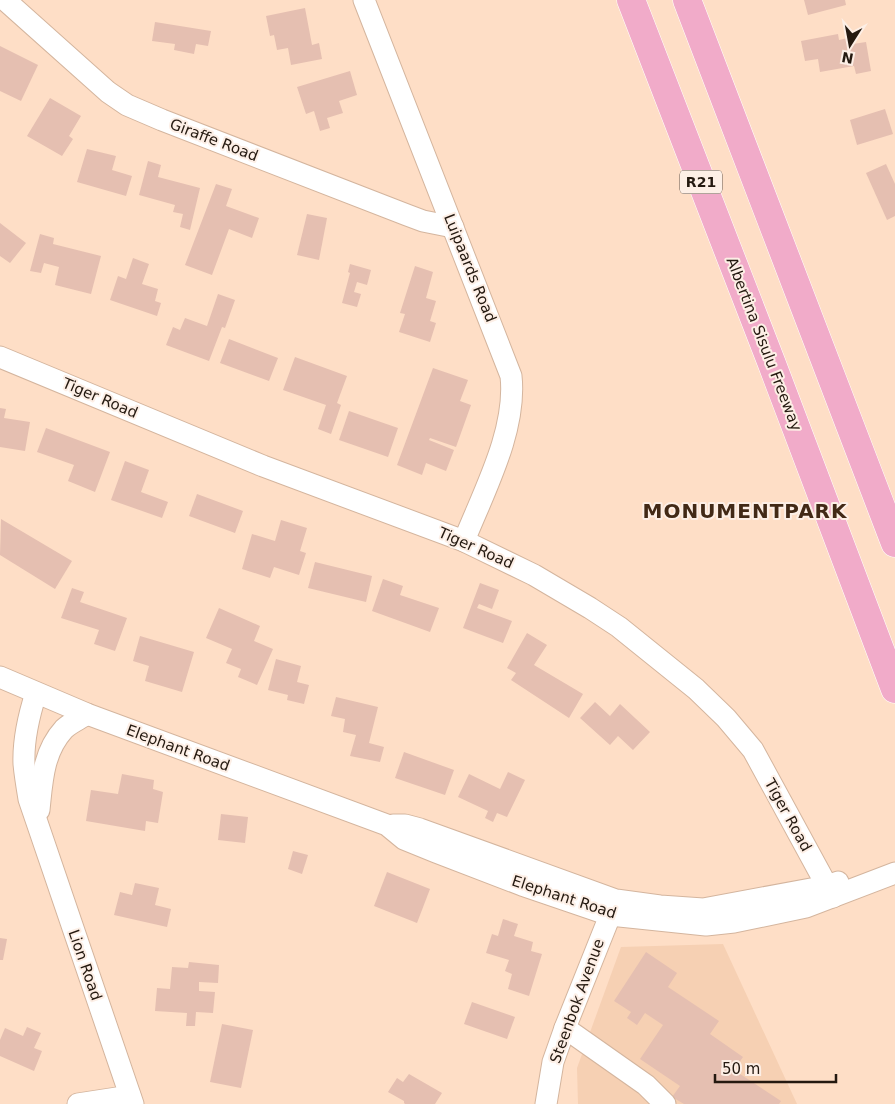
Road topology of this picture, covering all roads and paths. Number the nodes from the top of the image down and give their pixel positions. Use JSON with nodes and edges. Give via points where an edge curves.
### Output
{"nodes":[{"id":1,"x":5,"y":0,"type":"edge"},
{"id":2,"x":364,"y":0,"type":"edge"},
{"id":3,"x":631,"y":0,"type":"edge"},
{"id":4,"x":687,"y":0,"type":"edge"},
{"id":5,"x":453,"y":227,"type":"junction"},
{"id":6,"x":0,"y":357,"type":"edge"},
{"id":7,"x":464,"y":540,"type":"junction"},
{"id":8,"x":895,"y":543,"type":"edge"},
{"id":9,"x":0,"y":677,"type":"edge"},
{"id":10,"x":895,"y":689,"type":"edge"},
{"id":11,"x":36,"y":693,"type":"junction"},
{"id":12,"x":87,"y":714,"type":"junction"},
{"id":13,"x":38,"y":825,"type":"junction"},
{"id":14,"x":895,"y":862,"type":"edge"},
{"id":15,"x":895,"y":873,"type":"edge"},
{"id":16,"x":830,"y":892,"type":"junction"},
{"id":17,"x":613,"y":908,"type":"junction"},
{"id":18,"x":565,"y":1028,"type":"junction"},
{"id":19,"x":132,"y":1100,"type":"edge"},
{"id":20,"x":78,"y":1104,"type":"edge"},
{"id":21,"x":546,"y":1104,"type":"edge"},
{"id":22,"x":665,"y":1104,"type":"edge"}],
"edges":[{"from":1,"to":5,"type":"street","name":"Giraffe Road","via":[[108,92],[127,105],[422,221]]},
{"from":2,"to":5,"type":"street","name":"Luipaards Road"},
{"from":3,"to":10,"type":"highway","name":"Albertina Sisulu Freeway","number":"R21"},
{"from":4,"to":8,"type":"highway"},
{"from":5,"to":7,"type":"street","name":"Luipaards Road","via":[[512,376],[513,393],[506,432]]},
{"from":6,"to":7,"type":"street","name":"Tiger Road","via":[[263,466]]},
{"from":7,"to":16,"type":"street","name":"Tiger Road","via":[[590,608],[619,627],[696,689],[753,750]]},
{"from":9,"to":11,"type":"street","name":"Elephant Road"},
{"from":11,"to":12,"type":"street","name":"Elephant Road"},
{"from":11,"to":13,"type":"street","name":"Lion Road","via":[[30,713],[24,764],[29,799]]},
{"from":12,"to":13,"type":"street","name":"Lion Road","via":[[65,728],[46,758]]},
{"from":12,"to":17,"type":"street","name":"Elephant Road","via":[[386,824],[405,825],[439,845]]},
{"from":13,"to":19,"type":"street","name":"Lion Road"},
{"from":14,"to":16,"type":"street","name":"Elephant Road"},
{"from":15,"to":16,"type":"street","name":"Elephant Road"},
{"from":16,"to":17,"type":"street","name":"Elephant Road","via":[[703,908]]},
{"from":17,"to":18,"type":"street","name":"Steenbok Avenue"},
{"from":18,"to":21,"type":"street","name":"Steenbok Avenue","via":[[553,1062]]},
{"from":18,"to":22,"type":"street","via":[[646,1085]]},
{"from":19,"to":20,"type":"street"}]}
